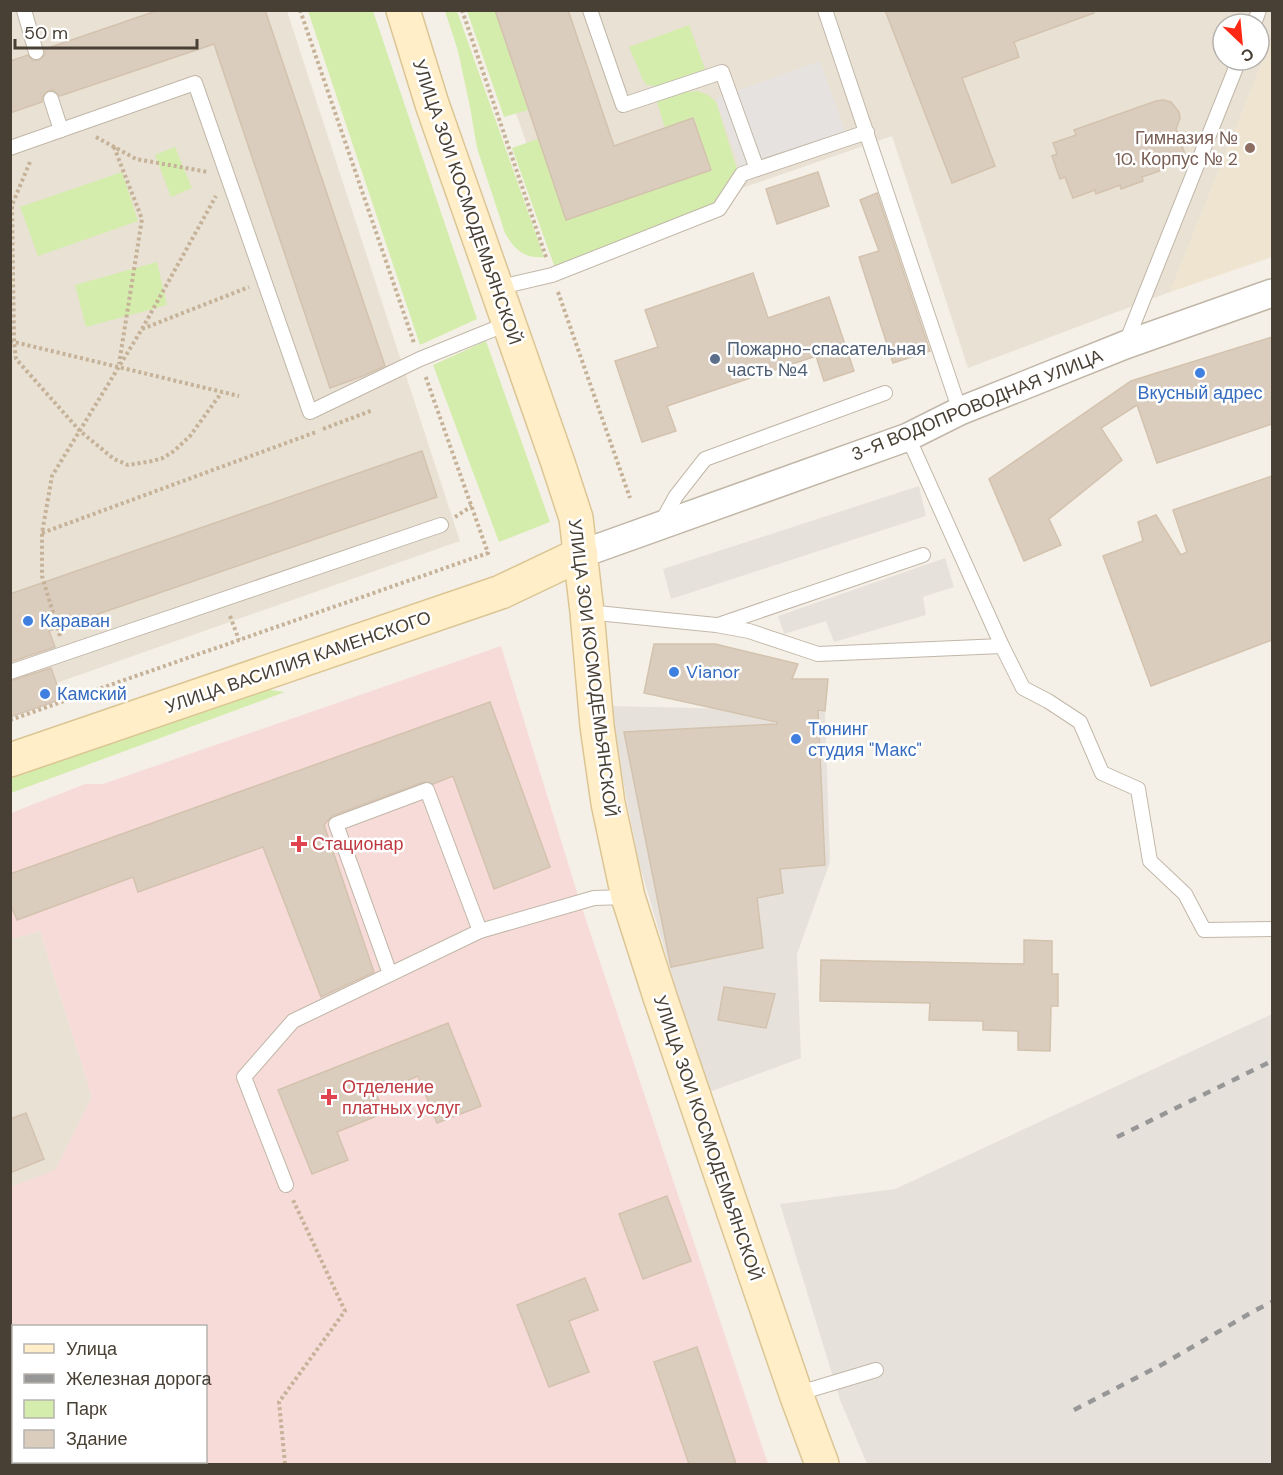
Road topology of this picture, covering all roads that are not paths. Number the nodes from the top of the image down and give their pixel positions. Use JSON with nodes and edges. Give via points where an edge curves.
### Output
{"nodes":[{"id":1,"x":24,"y":10,"type":"edge"},
{"id":2,"x":403,"y":10,"type":"edge"},
{"id":3,"x":590,"y":10,"type":"edge"},
{"id":4,"x":825,"y":10,"type":"edge"},
{"id":5,"x":36,"y":52,"type":"dead end"},
{"id":6,"x":1234,"y":72,"type":"edge"},
{"id":7,"x":51,"y":99,"type":"dead end"},
{"id":8,"x":61,"y":130,"type":"junction"},
{"id":9,"x":867,"y":132,"type":"junction"},
{"id":10,"x":10,"y":148,"type":"edge"},
{"id":11,"x":757,"y":169,"type":"junction"},
{"id":12,"x":496,"y":288,"type":"junction"},
{"id":13,"x":1272,"y":293,"type":"edge"},
{"id":14,"x":509,"y":323,"type":"junction"},
{"id":15,"x":1125,"y":345,"type":"junction"},
{"id":16,"x":885,"y":393,"type":"dead end"},
{"id":17,"x":960,"y":411,"type":"junction"},
{"id":18,"x":908,"y":437,"type":"junction"},
{"id":19,"x":441,"y":525,"type":"dead end"},
{"id":20,"x":660,"y":525,"type":"junction"},
{"id":21,"x":581,"y":554,"type":"junction"},
{"id":22,"x":923,"y":555,"type":"dead end"},
{"id":23,"x":587,"y":612,"type":"junction"},
{"id":24,"x":716,"y":625,"type":"junction"},
{"id":25,"x":1002,"y":646,"type":"junction"},
{"id":26,"x":10,"y":672,"type":"edge"},
{"id":27,"x":10,"y":760,"type":"edge"},
{"id":28,"x":628,"y":897,"type":"junction"},
{"id":29,"x":1272,"y":929,"type":"edge"},
{"id":30,"x":480,"y":931,"type":"junction"},
{"id":31,"x":390,"y":974,"type":"junction"},
{"id":32,"x":286,"y":1185,"type":"road end"},
{"id":33,"x":876,"y":1370,"type":"dead end"},
{"id":34,"x":796,"y":1394,"type":"junction"},
{"id":35,"x":822,"y":1464,"type":"edge"}],
"edges":[{"from":1,"to":5,"type":"lane"},
{"from":2,"to":12,"type":"main road","name":"УЛИЦА ЗОИ КОСМОДЕМЬЯНСКОЙ"},
{"from":3,"to":11,"type":"lane","via":[[623,105],[722,72]]},
{"from":4,"to":9,"type":"lane"},
{"from":6,"to":15,"type":"lane"},
{"from":7,"to":8,"type":"lane"},
{"from":8,"to":10,"type":"lane"},
{"from":8,"to":14,"type":"lane","via":[[195,83],[310,412],[420,359]]},
{"from":9,"to":11,"type":"lane"},
{"from":9,"to":17,"type":"lane"},
{"from":11,"to":12,"type":"lane","via":[[742,174],[719,209],[552,275]]},
{"from":12,"to":14,"type":"main road","name":"УЛИЦА ЗОИ КОСМОДЕМЬЯНСКОЙ"},
{"from":13,"to":15,"type":"street","name":"3-Я ВОДОПРОВОДНАЯ УЛИЦА"},
{"from":14,"to":21,"type":"main road","name":"УЛИЦА ЗОИ КОСМОДЕМЬЯНСКОЙ","via":[[576,518]]},
{"from":15,"to":17,"type":"street","name":"3-Я ВОДОПРОВОДНАЯ УЛИЦА"},
{"from":16,"to":20,"type":"lane","via":[[705,459],[676,496]]},
{"from":17,"to":18,"type":"street","name":"3-Я ВОДОПРОВОДНАЯ УЛИЦА"},
{"from":18,"to":20,"type":"street","name":"3-Я ВОДОПРОВОДНАЯ УЛИЦА"},
{"from":18,"to":25,"type":"lane"},
{"from":19,"to":26,"type":"lane"},
{"from":20,"to":21,"type":"street","name":"3-Я ВОДОПРОВОДНАЯ УЛИЦА"},
{"from":21,"to":23,"type":"main road","name":"УЛИЦА ЗОИ КОСМОДЕМЬЯНСКОЙ"},
{"from":21,"to":27,"type":"main road","name":"УЛИЦА ВАСИЛИЯ КАМЕНСКОГО","via":[[501,592]]},
{"from":22,"to":24,"type":"lane"},
{"from":23,"to":24,"type":"lane"},
{"from":23,"to":28,"type":"main road","name":"УЛИЦА ЗОИ КОСМОДЕМЬЯНСКОЙ","via":[[608,803]]},
{"from":24,"to":25,"type":"lane","via":[[749,631],[818,654]]},
{"from":25,"to":29,"type":"lane","via":[[1023,688],[1080,722],[1102,773],[1138,789],[1150,861],[1185,894],[1204,930]]},
{"from":28,"to":30,"type":"lane","via":[[594,898]]},
{"from":28,"to":34,"type":"main road","name":"УЛИЦА ЗОИ КОСМОДЕМЬЯНСКОЙ"},
{"from":30,"to":31,"type":"lane"},
{"from":30,"to":31,"type":"lane","via":[[427,790],[336,824]]},
{"from":31,"to":32,"type":"lane","via":[[293,1021],[244,1077]]},
{"from":33,"to":34,"type":"lane"},
{"from":34,"to":35,"type":"main road","name":"УЛИЦА ЗОИ КОСМОДЕМЬЯНСКОЙ"}]}
